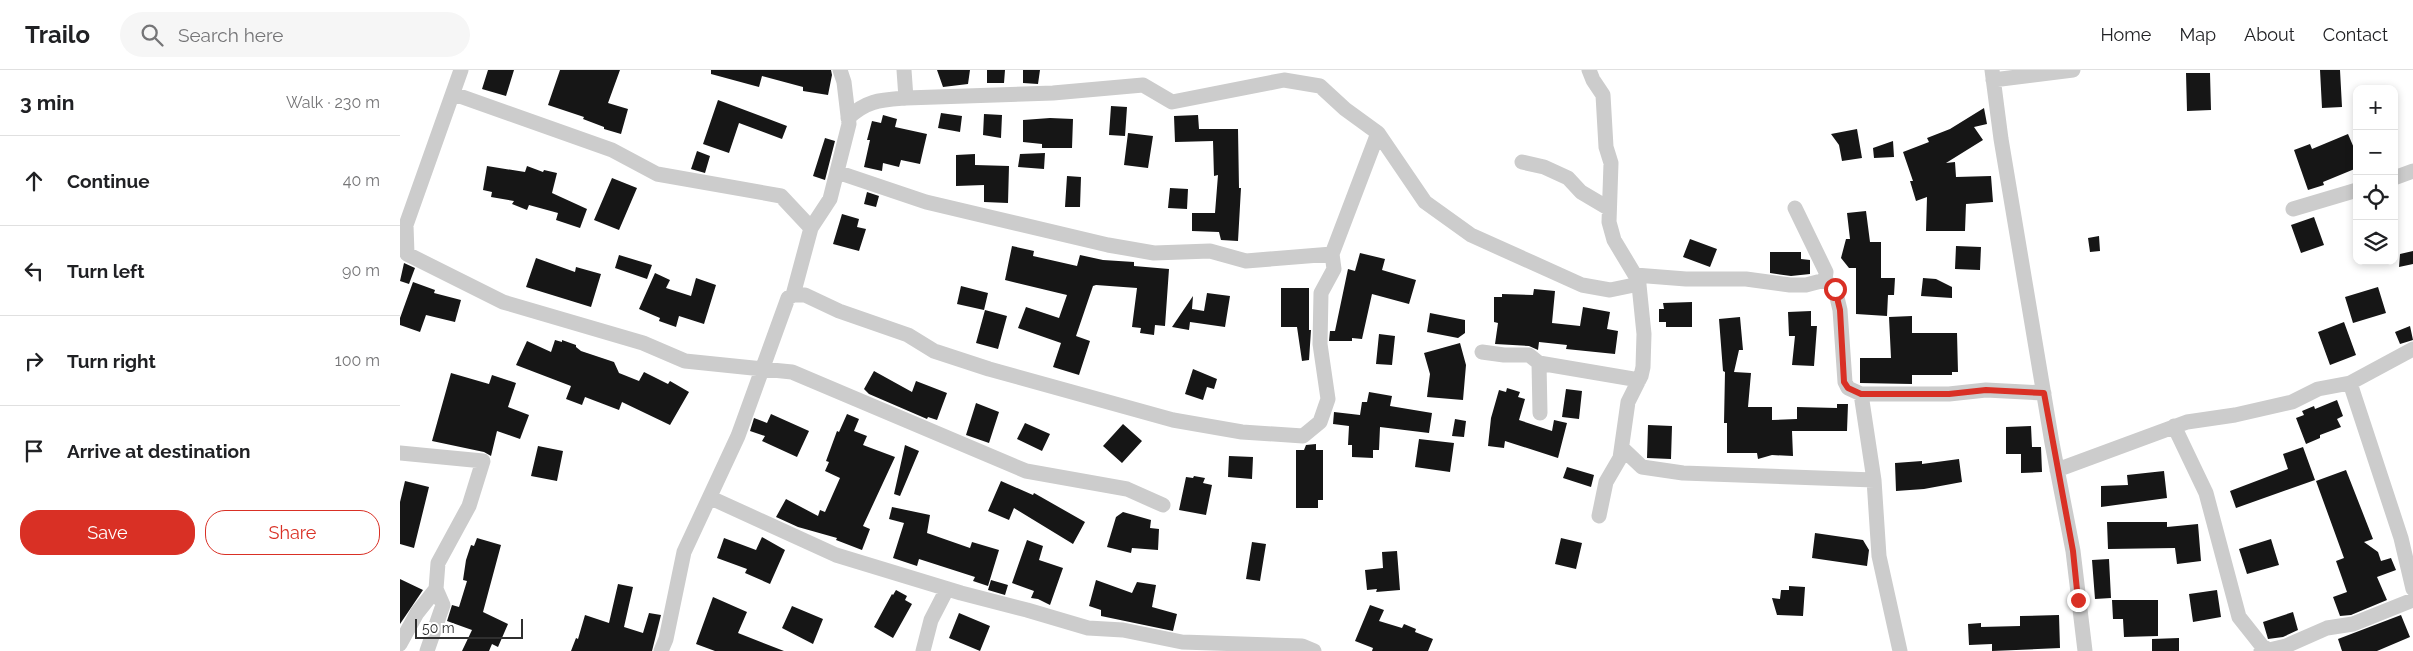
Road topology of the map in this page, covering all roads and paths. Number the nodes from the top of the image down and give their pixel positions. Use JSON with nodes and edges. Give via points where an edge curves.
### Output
{"nodes":[{"id":1,"x":462,"y":70,"type":"edge"},
{"id":2,"x":840,"y":70,"type":"edge"},
{"id":3,"x":904,"y":70,"type":"edge"},
{"id":4,"x":1589,"y":70,"type":"edge"},
{"id":5,"x":2073,"y":70,"type":"edge"},
{"id":6,"x":1993,"y":75,"type":"edge"},
{"id":7,"x":454,"y":94,"type":"junction"},
{"id":8,"x":906,"y":98,"type":"junction"},
{"id":9,"x":848,"y":118,"type":"junction"},
{"id":10,"x":1378,"y":133,"type":"junction"},
{"id":11,"x":1522,"y":162,"type":"dead end"},
{"id":12,"x":2413,"y":171,"type":"edge"},
{"id":13,"x":837,"y":172,"type":"junction"},
{"id":14,"x":2398,"y":177,"type":"edge"},
{"id":15,"x":2353,"y":191,"type":"edge"},
{"id":16,"x":1608,"y":208,"type":"junction"},
{"id":17,"x":1795,"y":208,"type":"dead end"},
{"id":18,"x":2293,"y":209,"type":"dead end"},
{"id":19,"x":811,"y":228,"type":"junction"},
{"id":20,"x":1332,"y":254,"type":"junction"},
{"id":21,"x":1639,"y":279,"type":"junction"},
{"id":22,"x":1824,"y":280,"type":"junction"},
{"id":23,"x":793,"y":295,"type":"junction"},
{"id":24,"x":2413,"y":349,"type":"edge"},
{"id":25,"x":1482,"y":352,"type":"dead end"},
{"id":26,"x":1539,"y":363,"type":"junction"},
{"id":27,"x":764,"y":368,"type":"junction"},
{"id":28,"x":1639,"y":380,"type":"junction"},
{"id":29,"x":2350,"y":382,"type":"junction"},
{"id":30,"x":2044,"y":393,"type":"junction"},
{"id":31,"x":1861,"y":394,"type":"junction"},
{"id":32,"x":1540,"y":413,"type":"dead end"},
{"id":33,"x":2174,"y":426,"type":"junction"},
{"id":34,"x":1622,"y":448,"type":"junction"},
{"id":35,"x":400,"y":453,"type":"edge"},
{"id":36,"x":2057,"y":470,"type":"junction"},
{"id":37,"x":1874,"y":480,"type":"junction"},
{"id":38,"x":711,"y":498,"type":"junction"},
{"id":39,"x":1163,"y":505,"type":"dead end"},
{"id":40,"x":1599,"y":516,"type":"dead end"},
{"id":41,"x":2408,"y":543,"type":"edge"},
{"id":42,"x":436,"y":589,"type":"junction"},
{"id":43,"x":947,"y":589,"type":"junction"},
{"id":44,"x":2413,"y":589,"type":"edge"},
{"id":45,"x":2413,"y":600,"type":"edge"},
{"id":46,"x":400,"y":644,"type":"edge"},
{"id":47,"x":2262,"y":649,"type":"edge"},
{"id":48,"x":427,"y":651,"type":"edge"},
{"id":49,"x":661,"y":651,"type":"edge"},
{"id":50,"x":923,"y":651,"type":"edge"},
{"id":51,"x":1314,"y":651,"type":"edge"},
{"id":52,"x":1900,"y":651,"type":"edge"},
{"id":53,"x":2085,"y":651,"type":"edge"}],
"edges":[{"from":1,"to":7,"type":"street"},
{"from":2,"to":9,"type":"street"},
{"from":3,"to":8,"type":"street"},
{"from":4,"to":16,"type":"street","via":[[1603,95],[1606,147],[1611,163]]},
{"from":5,"to":6,"type":"street"},
{"from":6,"to":30,"type":"street"},
{"from":7,"to":19,"type":"street","via":[[612,150],[657,174],[781,196]]},
{"from":7,"to":27,"type":"street","via":[[406,225],[407,254],[503,302],[643,343],[686,361]]},
{"from":8,"to":9,"type":"street","via":[[876,100]]},
{"from":8,"to":10,"type":"street","via":[[1143,85],[1172,102],[1284,80],[1320,86]]},
{"from":9,"to":13,"type":"street"},
{"from":10,"to":20,"type":"street"},
{"from":10,"to":21,"type":"street","via":[[1424,202],[1471,235],[1582,285],[1610,290]]},
{"from":11,"to":16,"type":"street","via":[[1544,167],[1568,178],[1581,192]]},
{"from":12,"to":14,"type":"street"},
{"from":13,"to":19,"type":"street","via":[[830,199]]},
{"from":13,"to":20,"type":"street","via":[[926,202],[1117,247],[1154,252],[1210,251],[1246,261]]},
{"from":15,"to":18,"type":"street"},
{"from":16,"to":21,"type":"street","via":[[1614,240]]},
{"from":17,"to":22,"type":"street","via":[[1826,272]]},
{"from":19,"to":23,"type":"street"},
{"from":20,"to":23,"type":"street","via":[[1334,270],[1321,293],[1320,344],[1328,399],[1320,422],[1303,436],[1242,432],[1111,403],[934,351],[908,335],[839,311],[805,294]]},
{"from":21,"to":22,"type":"street","via":[[1746,279],[1790,285]]},
{"from":21,"to":28,"type":"street","via":[[1644,334],[1643,367]]},
{"from":22,"to":31,"type":"street","via":[[1835,289],[1840,310],[1844,382],[1848,388]]},
{"from":23,"to":27,"type":"street","via":[[788,298]]},
{"from":24,"to":29,"type":"street"},
{"from":25,"to":26,"type":"street","via":[[1530,355]]},
{"from":26,"to":28,"type":"street"},
{"from":26,"to":32,"type":"street"},
{"from":27,"to":38,"type":"street"},
{"from":27,"to":39,"type":"street","via":[[792,372],[1026,471],[1127,489]]},
{"from":28,"to":34,"type":"street","via":[[1628,402]]},
{"from":29,"to":33,"type":"street","via":[[2318,390],[2292,402]]},
{"from":29,"to":41,"type":"street"},
{"from":30,"to":31,"type":"street","via":[[1986,390],[1949,394]]},
{"from":30,"to":36,"type":"street"},
{"from":31,"to":37,"type":"street"},
{"from":33,"to":36,"type":"street"},
{"from":33,"to":47,"type":"street","via":[[2206,493],[2239,617]]},
{"from":34,"to":37,"type":"street","via":[[1642,468],[1683,473]]},
{"from":34,"to":40,"type":"street","via":[[1606,482]]},
{"from":35,"to":42,"type":"street","via":[[482,462],[469,506],[438,563]]},
{"from":36,"to":53,"type":"street","via":[[2073,551]]},
{"from":37,"to":52,"type":"street","via":[[1880,556]]},
{"from":38,"to":43,"type":"street","via":[[836,554]]},
{"from":38,"to":49,"type":"street","via":[[684,552]]},
{"from":41,"to":44,"type":"street"},
{"from":42,"to":46,"type":"street","via":[[417,613]]},
{"from":42,"to":48,"type":"street","via":[[443,605]]},
{"from":43,"to":50,"type":"street","via":[[931,620]]},
{"from":43,"to":51,"type":"street","via":[[1088,628],[1123,630],[1182,642],[1302,646]]},
{"from":45,"to":47,"type":"street","via":[[2352,624],[2311,634],[2286,646]]}]}
